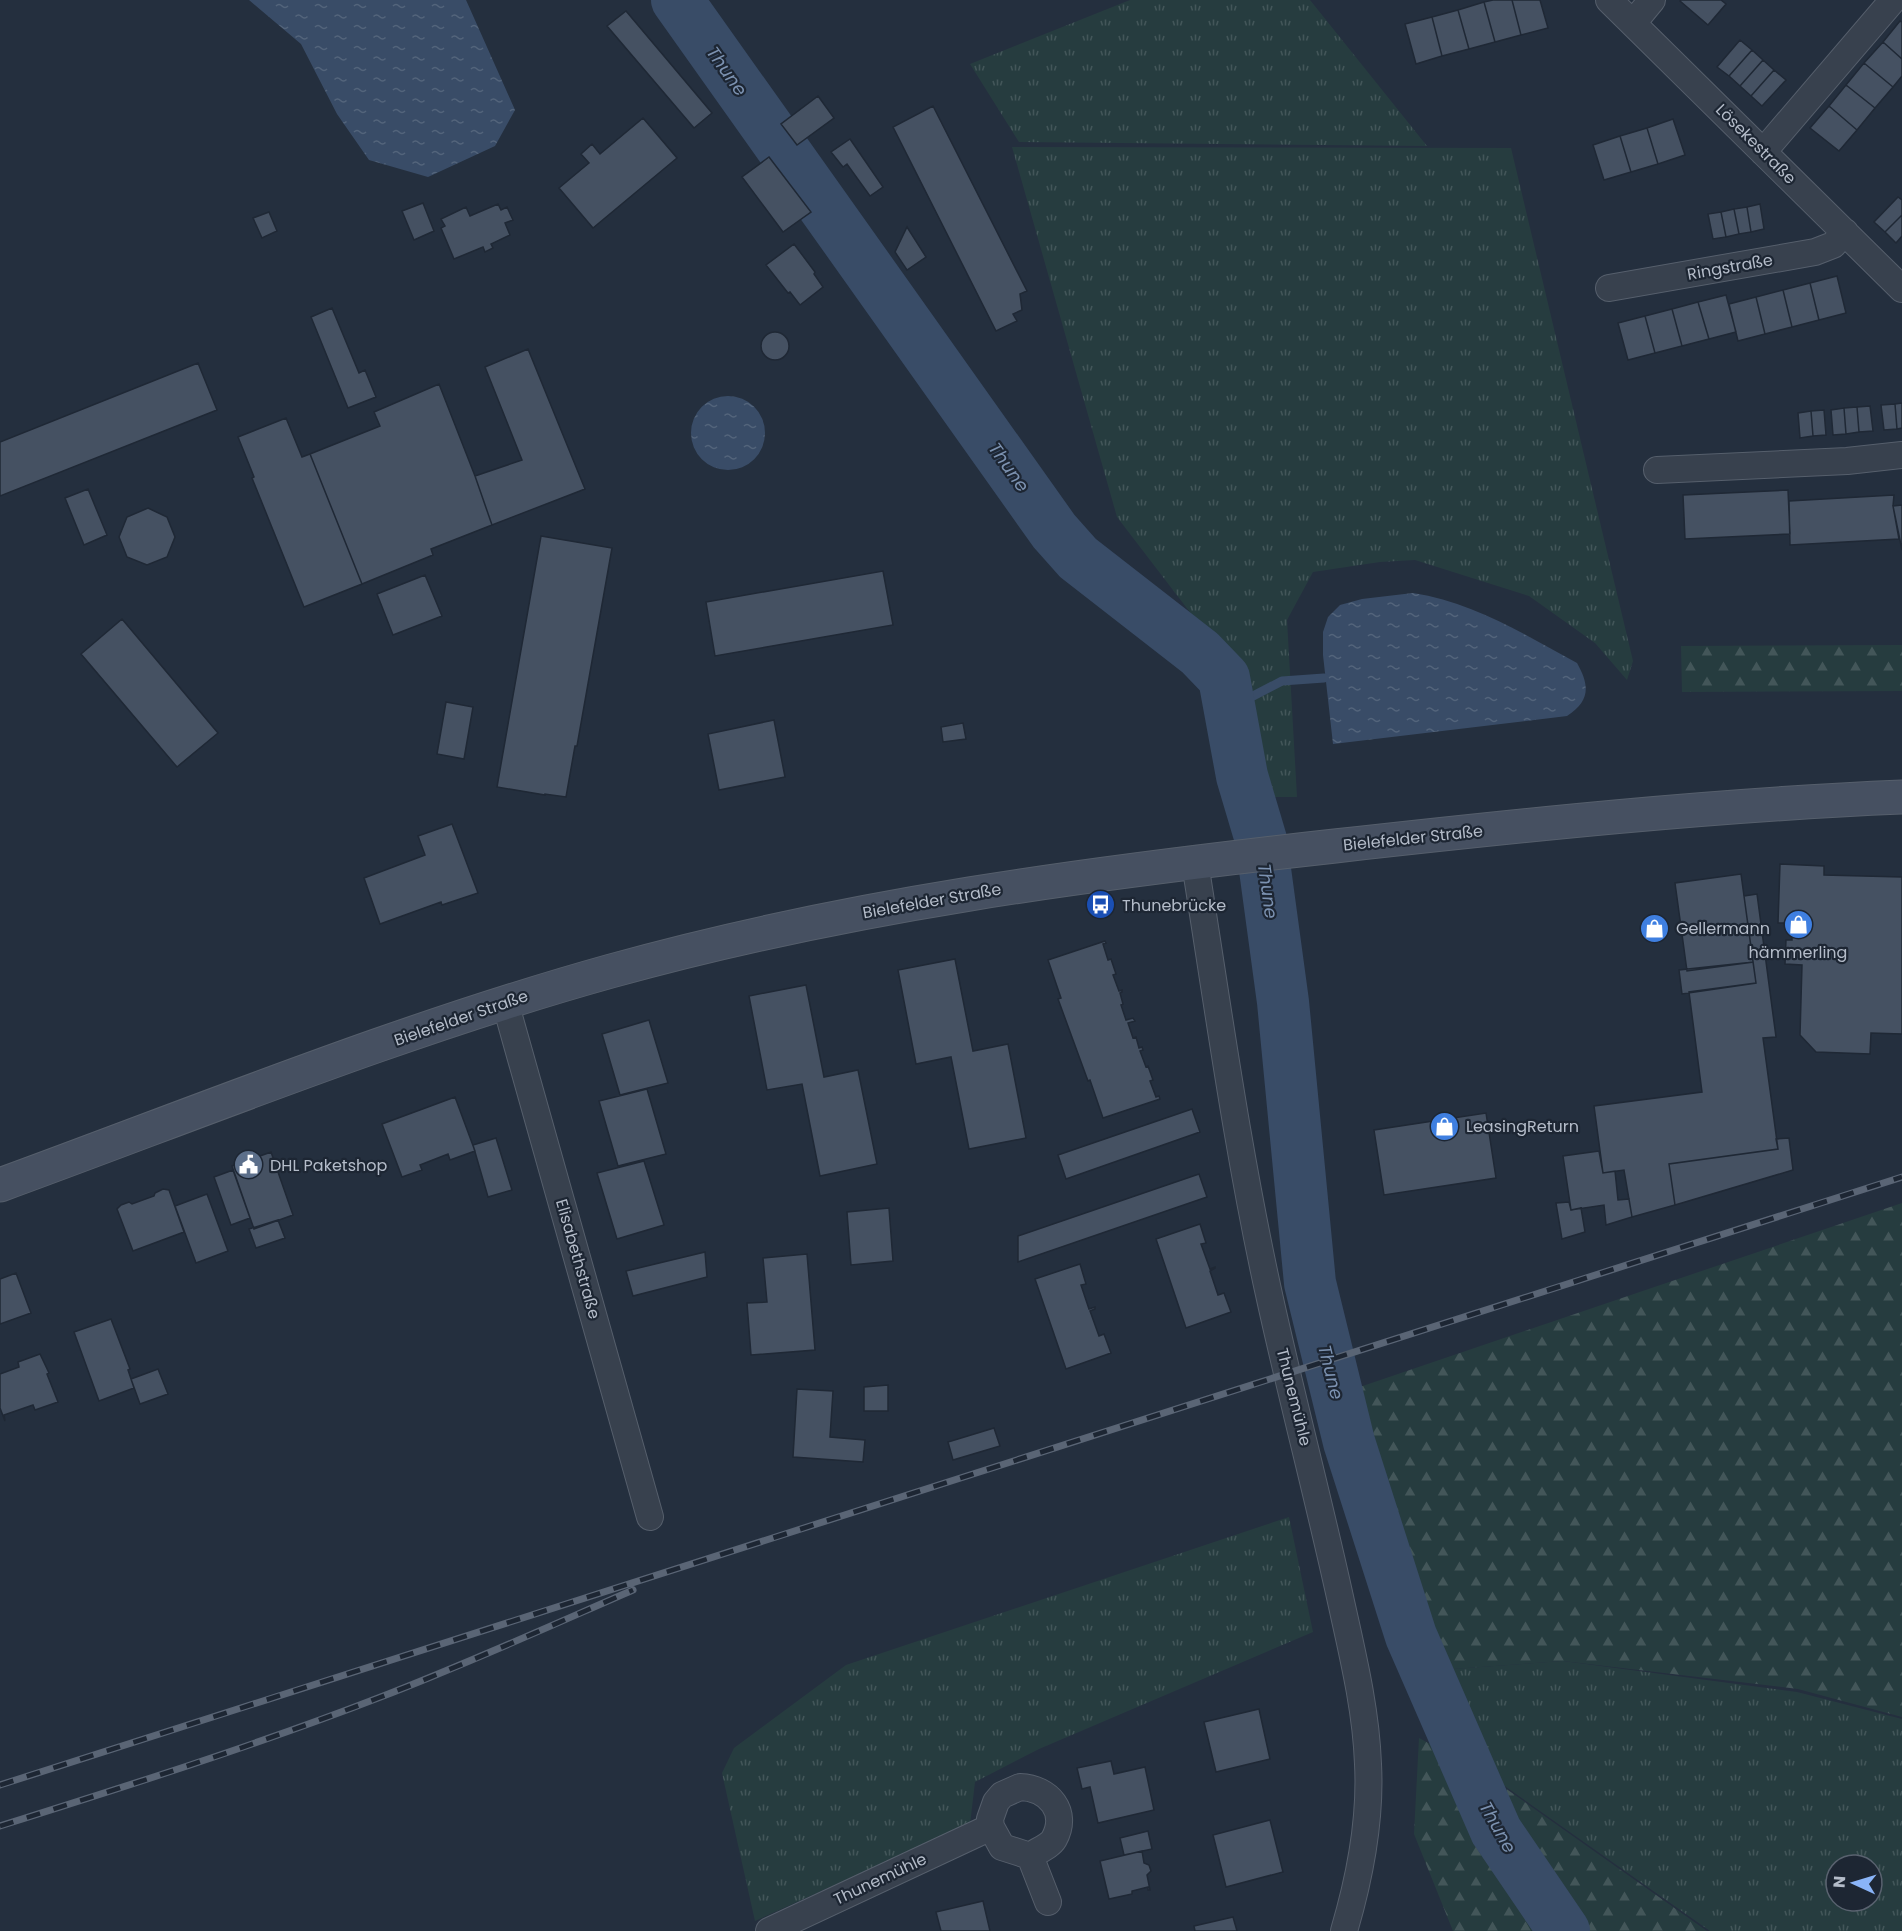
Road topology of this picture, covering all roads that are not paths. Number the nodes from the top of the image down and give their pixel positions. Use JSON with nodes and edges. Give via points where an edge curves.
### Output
{"nodes":[{"id":1,"x":1609,"y":0,"type":"edge"},
{"id":2,"x":1652,"y":0,"type":"edge"},
{"id":3,"x":1893,"y":0,"type":"edge"},
{"id":4,"x":1632,"y":23,"type":"junction"},
{"id":5,"x":1763,"y":152,"type":"junction"},
{"id":6,"x":1845,"y":232,"type":"junction"},
{"id":7,"x":1609,"y":288,"type":"dead end"},
{"id":8,"x":1902,"y":289,"type":"edge"},
{"id":9,"x":1902,"y":455,"type":"edge"},
{"id":10,"x":1657,"y":470,"type":"dead end"},
{"id":11,"x":1902,"y":797,"type":"edge"},
{"id":12,"x":1195,"y":863,"type":"junction"},
{"id":13,"x":505,"y":1002,"type":"junction"},
{"id":14,"x":0,"y":1185,"type":"edge"},
{"id":15,"x":650,"y":1516,"type":"dead end"},
{"id":16,"x":991,"y":1827,"type":"junction"},
{"id":17,"x":1030,"y":1856,"type":"junction"},
{"id":18,"x":1048,"y":1902,"type":"dead end"},
{"id":19,"x":769,"y":1931,"type":"edge"},
{"id":20,"x":1344,"y":1931,"type":"edge"}],
"edges":[{"from":1,"to":4,"type":"street","name":"Lösekestraße"},
{"from":2,"to":4,"type":"street"},
{"from":3,"to":5,"type":"street"},
{"from":4,"to":5,"type":"street","name":"Lösekestraße"},
{"from":5,"to":6,"type":"street","name":"Lösekestraße"},
{"from":6,"to":7,"type":"street","name":"Ringstraße","via":[[1833,245],[1815,252]]},
{"from":6,"to":8,"type":"street","name":"Lösekestraße"},
{"from":9,"to":10,"type":"street"},
{"from":11,"to":12,"type":"main road","name":"Bielefelder Straße","via":[[1522,826]]},
{"from":12,"to":13,"type":"main road","name":"Bielefelder Straße","via":[[1021,886],[821,920],[613,970]]},
{"from":12,"to":20,"type":"street","name":"Thunemühle","via":[[1250,1199],[1362,1700],[1368,1764],[1366,1826]]},
{"from":13,"to":14,"type":"main road","name":"Bielefelder Straße"},
{"from":13,"to":15,"type":"street","name":"Elisabethstraße"},
{"from":16,"to":17,"type":"street","via":[[1002,1847]]},
{"from":16,"to":17,"type":"street","via":[[990,1819],[1002,1795],[1020,1787],[1032,1787],[1048,1796],[1058,1810],[1059,1824],[1053,1842]]},
{"from":16,"to":19,"type":"street","name":"Thunemühle"},
{"from":17,"to":18,"type":"street"}]}
